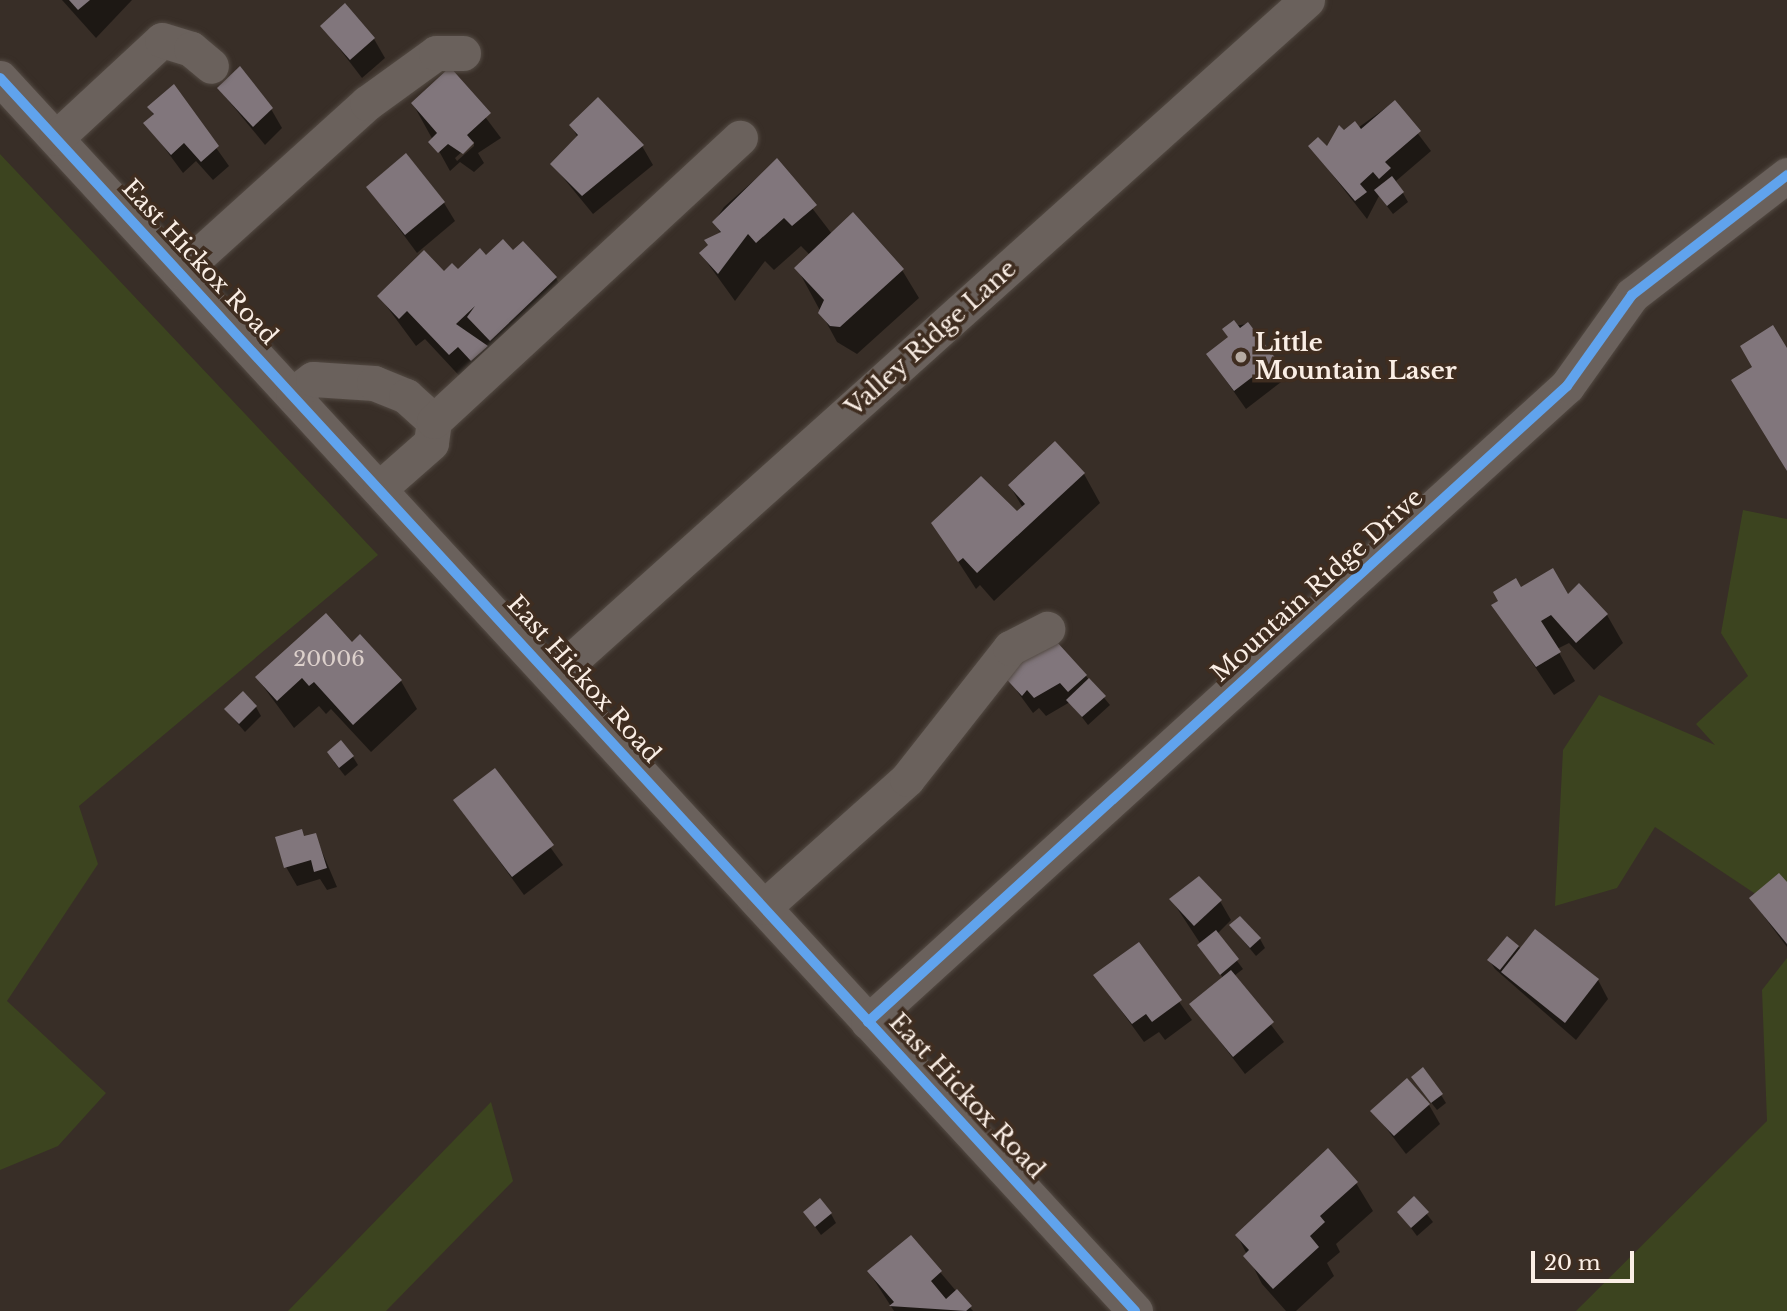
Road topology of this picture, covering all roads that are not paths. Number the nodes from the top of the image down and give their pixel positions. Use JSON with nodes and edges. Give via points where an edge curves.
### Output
{"nodes":[{"id":1,"x":1307,"y":0,"type":"edge"},
{"id":2,"x":463,"y":53,"type":"dead end"},
{"id":3,"x":211,"y":66,"type":"dead end"},
{"id":4,"x":0,"y":78,"type":"edge"},
{"id":5,"x":56,"y":138,"type":"junction"},
{"id":6,"x":740,"y":138,"type":"dead end"},
{"id":7,"x":1787,"y":175,"type":"edge"},
{"id":8,"x":180,"y":272,"type":"junction"},
{"id":9,"x":293,"y":394,"type":"junction"},
{"id":10,"x":434,"y":421,"type":"junction"},
{"id":11,"x":380,"y":488,"type":"junction"},
{"id":12,"x":1047,"y":629,"type":"dead end"},
{"id":13,"x":554,"y":676,"type":"junction"},
{"id":14,"x":764,"y":907,"type":"junction"},
{"id":15,"x":868,"y":1021,"type":"junction"},
{"id":16,"x":1135,"y":1311,"type":"edge"}],
"edges":[{"from":1,"to":13,"type":"street","name":"Valley Ridge Lane"},
{"from":2,"to":8,"type":"street","via":[[436,53],[367,103]]},
{"from":3,"to":5,"type":"street","via":[[191,49],[162,40]]},
{"from":4,"to":5,"type":"street","name":"East Hickox Road"},
{"from":5,"to":8,"type":"street","name":"East Hickox Road"},
{"from":6,"to":10,"type":"street"},
{"from":7,"to":15,"type":"street","name":"Mountain Ridge Drive","via":[[1632,295],[1567,386]]},
{"from":8,"to":9,"type":"street","name":"East Hickox Road"},
{"from":9,"to":10,"type":"street","via":[[313,379],[374,383],[405,396]]},
{"from":9,"to":11,"type":"street","name":"East Hickox Road"},
{"from":10,"to":11,"type":"street","via":[[431,443]]},
{"from":11,"to":13,"type":"street","name":"East Hickox Road"},
{"from":12,"to":14,"type":"street","via":[[1010,648],[908,779]]},
{"from":13,"to":14,"type":"street","name":"East Hickox Road"},
{"from":14,"to":15,"type":"street","name":"East Hickox Road"},
{"from":15,"to":16,"type":"street","name":"East Hickox Road"}]}
